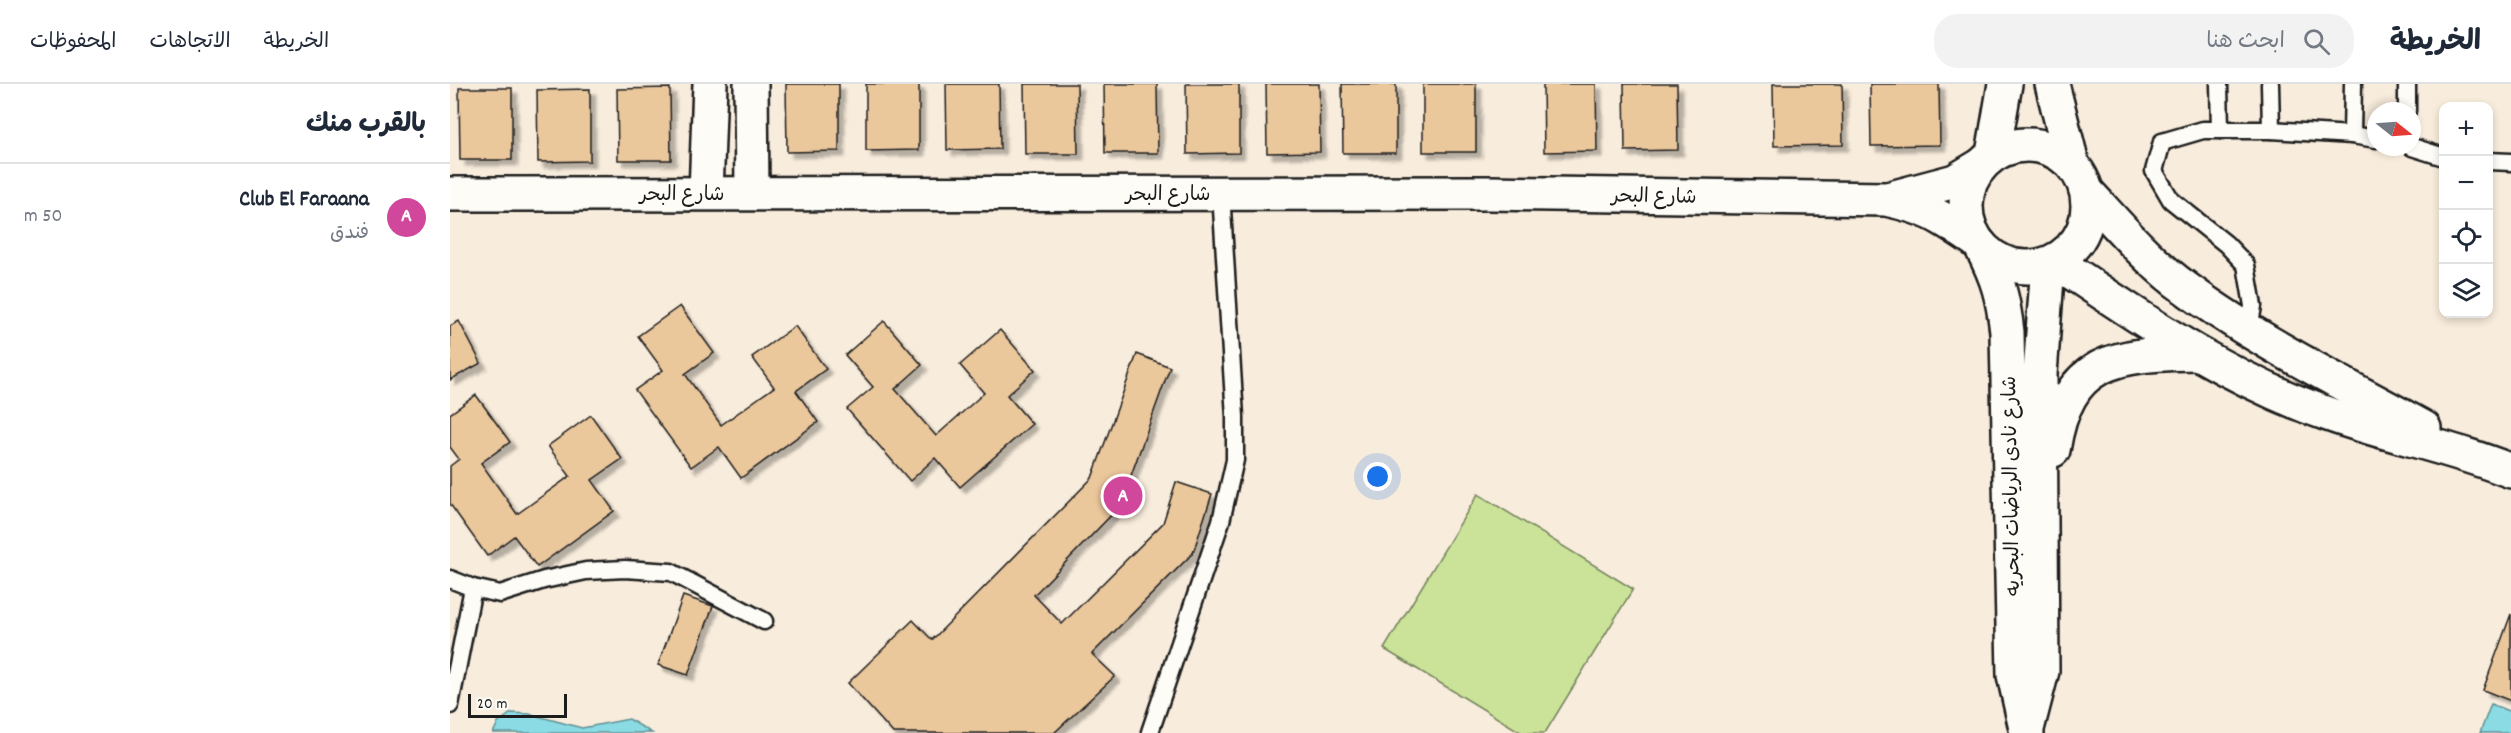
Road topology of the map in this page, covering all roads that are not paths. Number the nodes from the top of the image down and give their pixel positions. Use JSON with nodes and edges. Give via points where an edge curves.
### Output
{"nodes":[{"id":1,"x":710,"y":84,"type":"edge"},
{"id":2,"x":751,"y":84,"type":"edge"},
{"id":3,"x":2005,"y":84,"type":"edge"},
{"id":4,"x":2052,"y":84,"type":"edge"},
{"id":5,"x":2219,"y":84,"type":"edge"},
{"id":6,"x":2270,"y":84,"type":"edge"},
{"id":7,"x":2354,"y":84,"type":"edge"},
{"id":8,"x":2407,"y":84,"type":"edge"},
{"id":9,"x":2407,"y":102,"type":"edge"},
{"id":10,"x":2220,"y":130,"type":"junction"},
{"id":11,"x":2271,"y":130,"type":"junction"},
{"id":12,"x":2352,"y":135,"type":"junction"},
{"id":13,"x":2367,"y":138,"type":"edge"},
{"id":14,"x":2421,"y":150,"type":"edge"},
{"id":15,"x":2441,"y":156,"type":"edge"},
{"id":16,"x":1986,"y":160,"type":"junction"},
{"id":17,"x":2493,"y":161,"type":"edge"},
{"id":18,"x":2511,"y":162,"type":"edge"},
{"id":19,"x":2072,"y":163,"type":"junction"},
{"id":20,"x":706,"y":193,"type":"junction"},
{"id":21,"x":752,"y":193,"type":"junction"},
{"id":22,"x":1221,"y":193,"type":"junction"},
{"id":23,"x":2088,"y":193,"type":"junction"},
{"id":24,"x":450,"y":194,"type":"edge"},
{"id":25,"x":1886,"y":199,"type":"junction"},
{"id":26,"x":1979,"y":244,"type":"junction"},
{"id":27,"x":2051,"y":262,"type":"junction"},
{"id":28,"x":2248,"y":330,"type":"junction"},
{"id":29,"x":2196,"y":353,"type":"junction"},
{"id":30,"x":2473,"y":456,"type":"junction"},
{"id":31,"x":2511,"y":471,"type":"edge"},
{"id":32,"x":2042,"y":526,"type":"junction"},
{"id":33,"x":450,"y":579,"type":"edge"},
{"id":34,"x":473,"y":588,"type":"junction"},
{"id":35,"x":764,"y":621,"type":"dead end"},
{"id":36,"x":450,"y":705,"type":"edge"},
{"id":37,"x":2027,"y":730,"type":"edge"},
{"id":38,"x":1150,"y":732,"type":"edge"}],
"edges":[{"from":1,"to":20,"type":"main road"},
{"from":2,"to":21,"type":"main road"},
{"from":3,"to":16,"type":"main road"},
{"from":4,"to":19,"type":"main road"},
{"from":5,"to":10,"type":"lane"},
{"from":6,"to":11,"type":"lane"},
{"from":7,"to":12,"type":"lane"},
{"from":8,"to":9,"type":"lane"},
{"from":10,"to":11,"type":"lane"},
{"from":10,"to":28,"type":"lane","via":[[2203,130],[2162,142],[2154,171],[2171,200],[2246,265],[2253,306]]},
{"from":11,"to":12,"type":"lane"},
{"from":12,"to":13,"type":"lane"},
{"from":14,"to":15,"type":"lane"},
{"from":16,"to":19,"type":"main road","via":[[2017,146],[2042,146]]},
{"from":16,"to":25,"type":"main road","name":"شارع البحر","via":[[1955,181]]},
{"from":16,"to":26,"type":"main road","via":[[1971,180],[1967,195],[1967,218]]},
{"from":17,"to":18,"type":"lane"},
{"from":19,"to":23,"type":"main road"},
{"from":20,"to":21,"type":"main road","name":"شارع البحر"},
{"from":20,"to":24,"type":"main road","name":"شارع البحر"},
{"from":21,"to":22,"type":"main road","name":"شارع البحر"},
{"from":22,"to":25,"type":"main road","name":"شارع البحر"},
{"from":22,"to":38,"type":"lane","via":[[1235,460],[1221,521]]},
{"from":23,"to":27,"type":"main road","via":[[2085,225],[2079,239],[2068,252]]},
{"from":23,"to":28,"type":"main road","via":[[2175,280]]},
{"from":25,"to":26,"type":"main road","name":"شارع البحر","via":[[1937,213]]},
{"from":26,"to":27,"type":"main road","via":[[1996,259],[2013,266],[2030,268]]},
{"from":26,"to":37,"type":"main road","name":"شارع نادى الرياضات البحريه","via":[[1997,277],[2007,332],[2014,675]]},
{"from":27,"to":29,"type":"main road"},
{"from":27,"to":32,"type":"main road","name":"شارع نادى الرياضات البحريه","via":[[2040,374]]},
{"from":28,"to":30,"type":"main road"},
{"from":29,"to":30,"type":"main road","via":[[2328,414]]},
{"from":29,"to":32,"type":"main road","via":[[2123,358],[2098,367],[2078,382],[2064,405],[2055,438]]},
{"from":30,"to":31,"type":"main road"},
{"from":32,"to":37,"type":"main road","name":"شارع نادى الرياضات البحريه","via":[[2042,671]]},
{"from":33,"to":34,"type":"lane"},
{"from":34,"to":35,"type":"lane","via":[[500,594],[586,571],[671,572]]},
{"from":34,"to":36,"type":"lane"}]}
